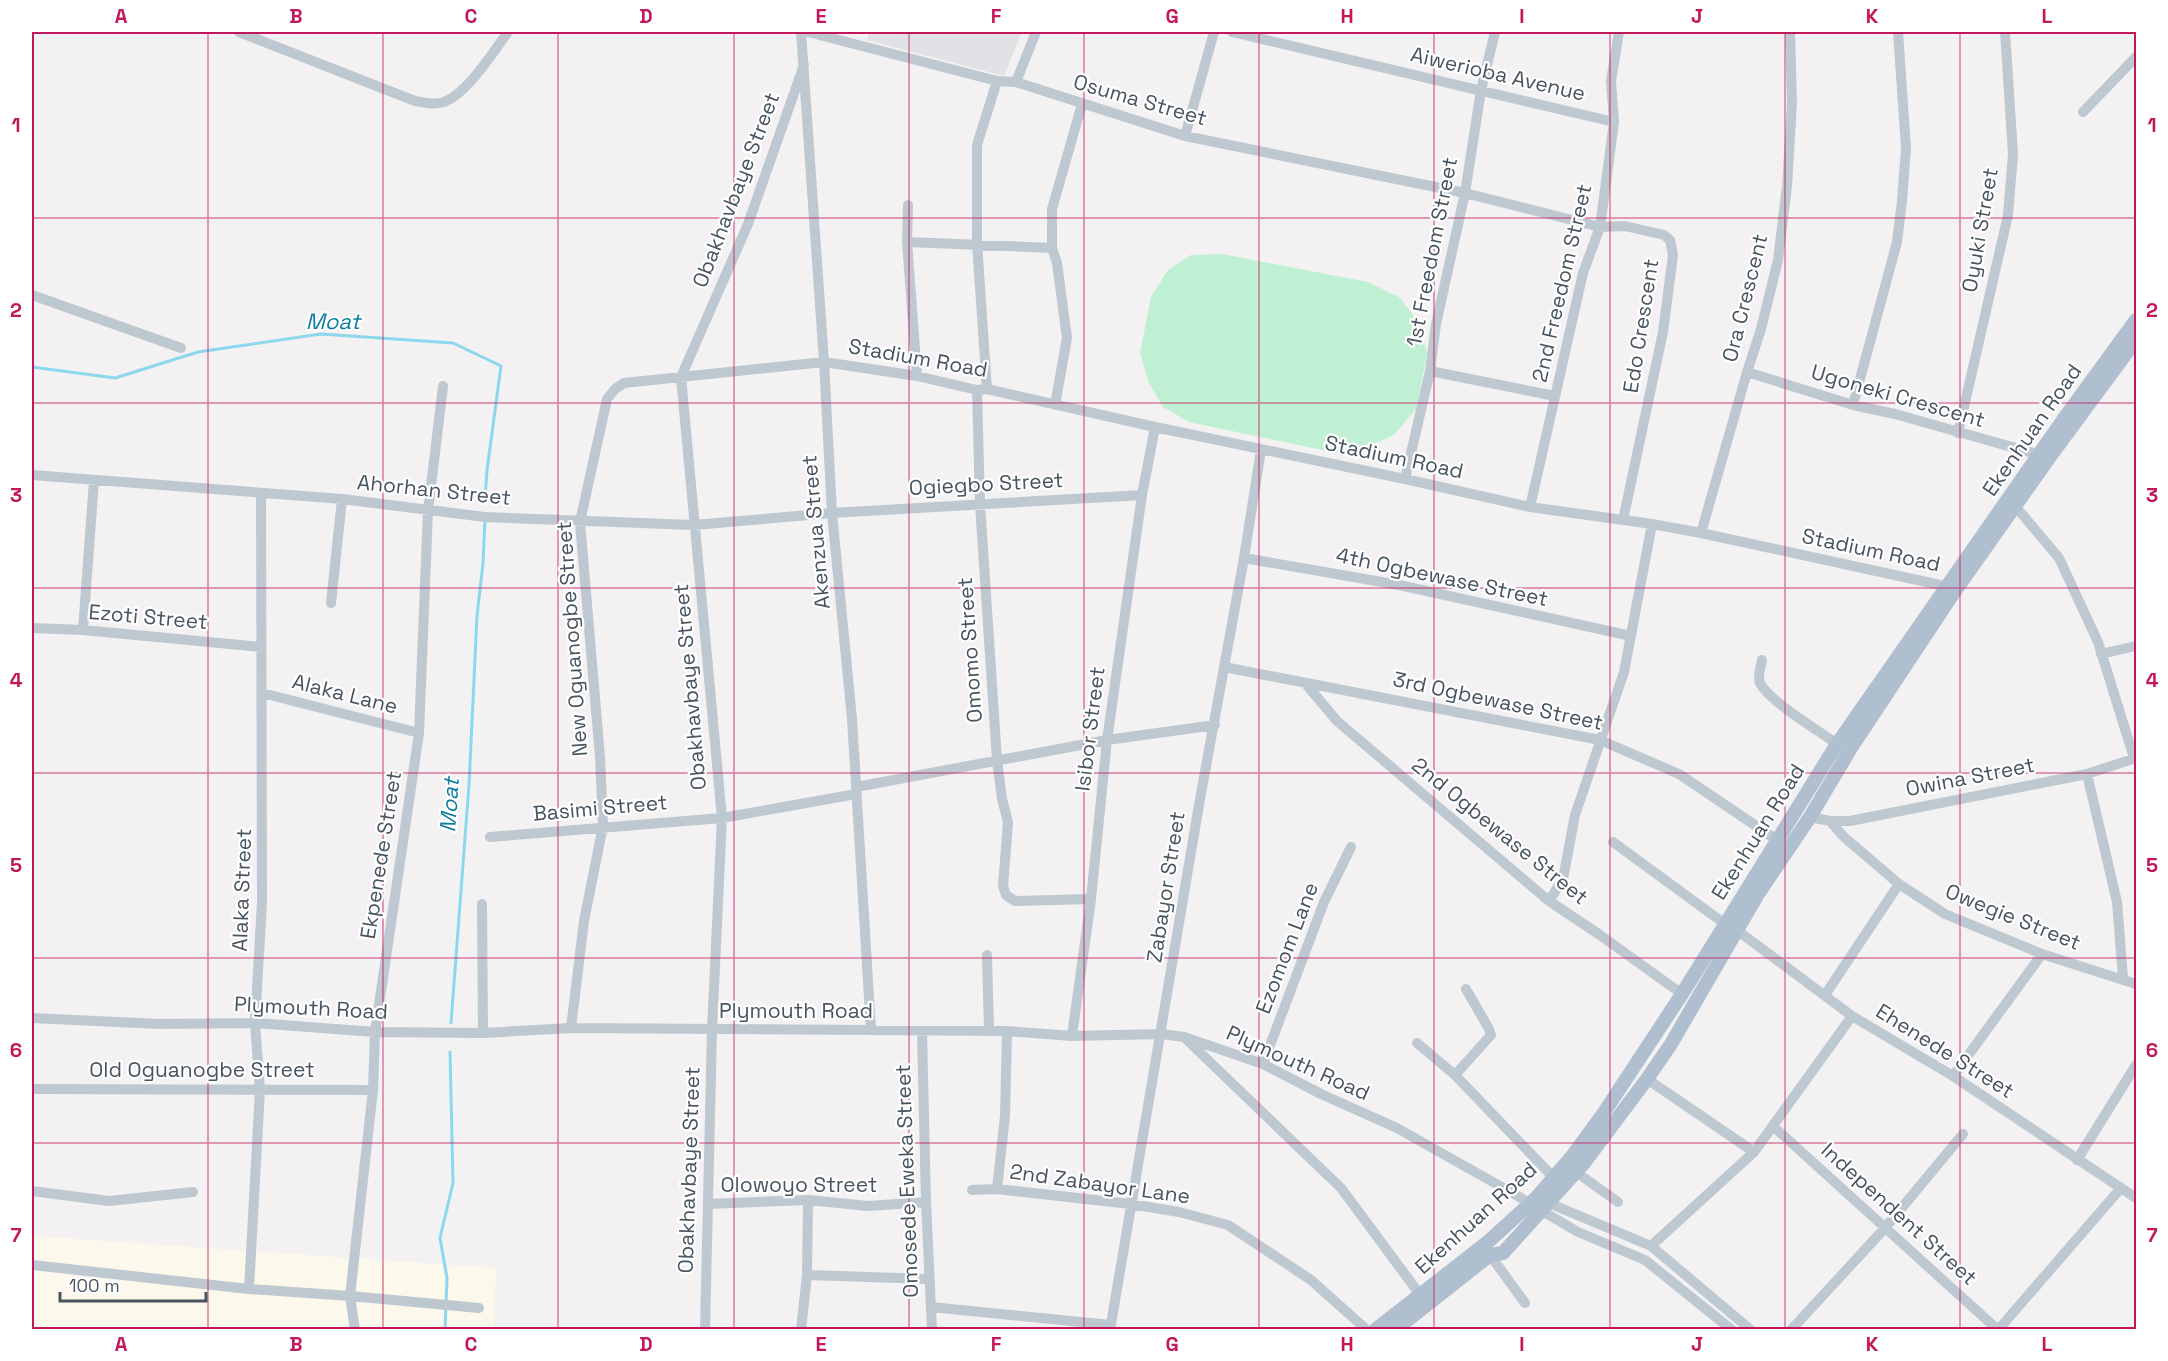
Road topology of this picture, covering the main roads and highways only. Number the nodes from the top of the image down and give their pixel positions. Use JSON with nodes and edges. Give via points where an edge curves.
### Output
{"nodes":[{"id":1,"x":2136,"y":320,"type":"edge"},
{"id":2,"x":2136,"y":340,"type":"edge"},
{"id":3,"x":1952,"y":588,"type":"junction"},
{"id":4,"x":1535,"y":1204,"type":"junction"},
{"id":5,"x":1375,"y":1329,"type":"edge"},
{"id":6,"x":1395,"y":1329,"type":"edge"}],
"edges":[{"from":1,"to":3,"type":"main road","name":"Ekenhuan Road","via":[[2063,420]]},
{"from":2,"to":3,"type":"main road","name":"Ekenhuan Road","via":[[2016,507]]},
{"from":3,"to":4,"type":"main road","name":"Ekenhuan Road","via":[[1837,744],[1682,994],[1601,1117]]},
{"from":3,"to":4,"type":"main road","name":"Ekenhuan Road","via":[[1758,894],[1671,1044],[1576,1172]]},
{"from":4,"to":5,"type":"main road","name":"Ekenhuan Road"},
{"from":4,"to":6,"type":"main road","name":"Ekenhuan Road","via":[[1503,1253],[1490,1255]]}]}
